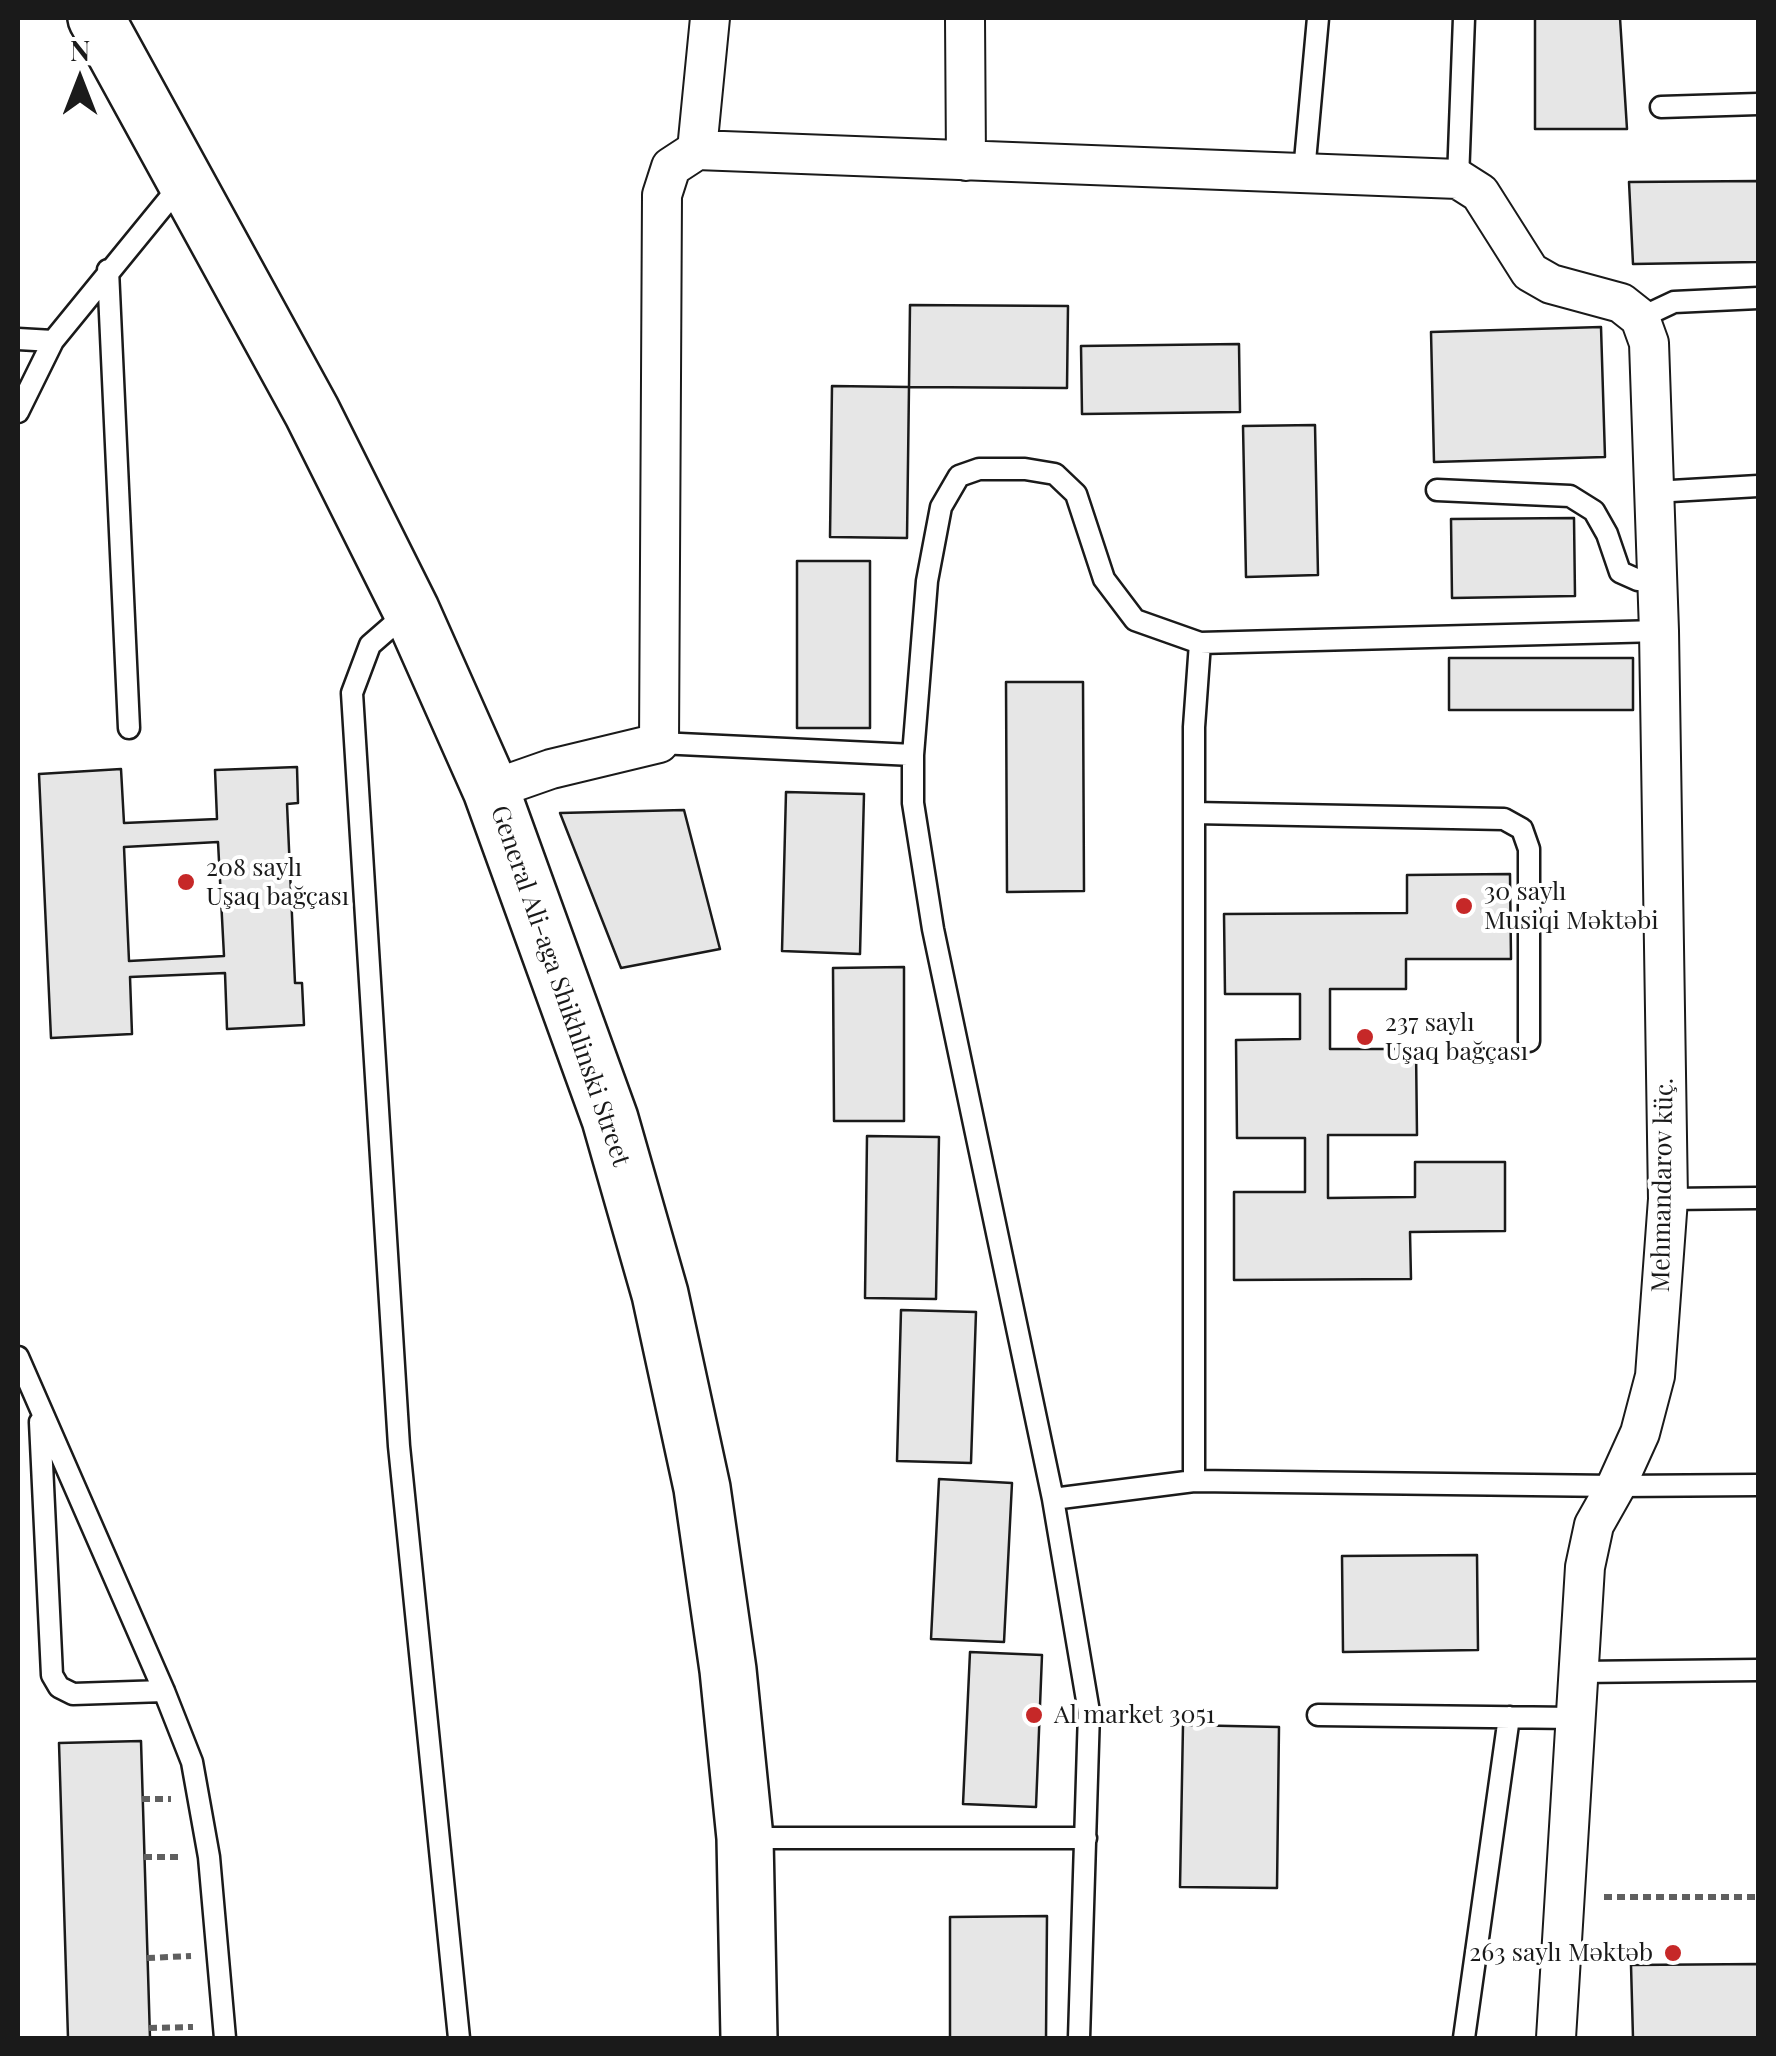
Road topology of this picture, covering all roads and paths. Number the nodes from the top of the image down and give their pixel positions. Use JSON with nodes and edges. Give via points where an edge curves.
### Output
{"nodes":[{"id":1,"x":96,"y":18,"type":"edge"},
{"id":2,"x":710,"y":18,"type":"edge"},
{"id":3,"x":965,"y":18,"type":"edge"},
{"id":4,"x":1318,"y":18,"type":"edge"},
{"id":5,"x":1464,"y":18,"type":"edge"},
{"id":6,"x":1758,"y":104,"type":"edge"},
{"id":7,"x":1661,"y":107,"type":"dead end"},
{"id":8,"x":697,"y":150,"type":"junction"},
{"id":9,"x":966,"y":162,"type":"junction"},
{"id":10,"x":1304,"y":172,"type":"junction"},
{"id":11,"x":1458,"y":179,"type":"junction"},
{"id":12,"x":184,"y":180,"type":"junction"},
{"id":13,"x":108,"y":270,"type":"junction"},
{"id":14,"x":1758,"y":298,"type":"edge"},
{"id":15,"x":1640,"y":318,"type":"junction"},
{"id":16,"x":18,"y":339,"type":"edge"},
{"id":17,"x":53,"y":342,"type":"junction"},
{"id":18,"x":18,"y":412,"type":"edge"},
{"id":19,"x":1758,"y":486,"type":"edge"},
{"id":20,"x":1437,"y":490,"type":"dead end"},
{"id":21,"x":1654,"y":492,"type":"junction"},
{"id":22,"x":1657,"y":581,"type":"junction"},
{"id":23,"x":411,"y":610,"type":"junction"},
{"id":24,"x":1659,"y":631,"type":"junction"},
{"id":25,"x":1200,"y":643,"type":"junction"},
{"id":26,"x":128,"y":728,"type":"dead end"},
{"id":27,"x":659,"y":743,"type":"junction"},
{"id":28,"x":913,"y":755,"type":"junction"},
{"id":29,"x":491,"y":790,"type":"junction"},
{"id":30,"x":1194,"y":813,"type":"junction"},
{"id":31,"x":1529,"y":1041,"type":"dead end"},
{"id":32,"x":1758,"y":1198,"type":"edge"},
{"id":33,"x":1668,"y":1200,"type":"junction"},
{"id":34,"x":18,"y":1356,"type":"edge"},
{"id":35,"x":39,"y":1406,"type":"junction"},
{"id":36,"x":1194,"y":1480,"type":"junction"},
{"id":37,"x":1758,"y":1485,"type":"edge"},
{"id":38,"x":1616,"y":1486,"type":"junction"},
{"id":39,"x":1052,"y":1499,"type":"junction"},
{"id":40,"x":1758,"y":1670,"type":"edge"},
{"id":41,"x":1578,"y":1672,"type":"junction"},
{"id":42,"x":164,"y":1691,"type":"junction"},
{"id":43,"x":1318,"y":1714,"type":"dead end"},
{"id":44,"x":1510,"y":1717,"type":"junction"},
{"id":45,"x":1575,"y":1718,"type":"junction"},
{"id":46,"x":744,"y":1838,"type":"junction"},
{"id":47,"x":1086,"y":1838,"type":"junction"},
{"id":48,"x":1563,"y":1897,"type":"junction"},
{"id":49,"x":1758,"y":1897,"type":"edge"},
{"id":50,"x":150,"y":2028,"type":"dead end"},
{"id":51,"x":225,"y":2033,"type":"edge"},
{"id":52,"x":459,"y":2038,"type":"edge"},
{"id":53,"x":749,"y":2038,"type":"edge"},
{"id":54,"x":1078,"y":2038,"type":"edge"},
{"id":55,"x":1464,"y":2038,"type":"edge"},
{"id":56,"x":1556,"y":2038,"type":"edge"}],
"edges":[{"from":1,"to":12,"type":"main road","name":"General Ali-aga Shikhlinski Street"},
{"from":2,"to":8,"type":"street"},
{"from":3,"to":9,"type":"street"},
{"from":4,"to":10,"type":"lane"},
{"from":5,"to":11,"type":"lane"},
{"from":6,"to":7,"type":"lane"},
{"from":8,"to":9,"type":"street"},
{"from":8,"to":27,"type":"street","via":[[671,167],[662,195]]},
{"from":9,"to":10,"type":"street"},
{"from":10,"to":11,"type":"street"},
{"from":11,"to":15,"type":"street","via":[[1480,193],[1530,272],[1621,304]]},
{"from":12,"to":13,"type":"lane"},
{"from":12,"to":23,"type":"main road","name":"General Ali-aga Shikhlinski Street"},
{"from":13,"to":17,"type":"lane"},
{"from":13,"to":26,"type":"lane"},
{"from":14,"to":15,"type":"lane","via":[[1674,302]]},
{"from":15,"to":21,"type":"street","name":"Mehmandarov küç.","via":[[1649,343]]},
{"from":16,"to":17,"type":"lane"},
{"from":17,"to":18,"type":"lane"},
{"from":19,"to":21,"type":"lane"},
{"from":20,"to":22,"type":"lane","via":[[1570,496],[1594,511],[1620,572]]},
{"from":21,"to":22,"type":"street","name":"Mehmandarov küç."},
{"from":22,"to":24,"type":"street","name":"Mehmandarov küç."},
{"from":23,"to":29,"type":"main road","name":"General Ali-aga Shikhlinski Street"},
{"from":23,"to":52,"type":"lane","via":[[370,645],[352,693],[399,1446]]},
{"from":24,"to":25,"type":"lane"},
{"from":24,"to":33,"type":"street","name":"Mehmandarov küç."},
{"from":25,"to":28,"type":"lane","via":[[1135,620],[1104,579],[1076,494],[1055,474],[980,469],[959,476],[941,506],[927,581]]},
{"from":25,"to":30,"type":"lane"},
{"from":27,"to":28,"type":"lane"},
{"from":27,"to":29,"type":"street"},
{"from":28,"to":39,"type":"lane","via":[[913,803],[933,929]]},
{"from":29,"to":46,"type":"main road","name":"General Ali-aga Shikhlinski Street","via":[[610,1119],[660,1294],[702,1488]]},
{"from":30,"to":31,"type":"lane","via":[[1504,818],[1522,829],[1529,850]]},
{"from":30,"to":36,"type":"lane"},
{"from":32,"to":33,"type":"lane"},
{"from":33,"to":38,"type":"street","name":"Mehmandarov küç.","via":[[1655,1376],[1640,1434]]},
{"from":34,"to":35,"type":"lane"},
{"from":35,"to":42,"type":"lane"},
{"from":35,"to":42,"type":"lane","via":[[52,1675],[73,1694]]},
{"from":36,"to":38,"type":"lane"},
{"from":36,"to":39,"type":"lane"},
{"from":37,"to":38,"type":"lane"},
{"from":38,"to":41,"type":"street","name":"Mehmandarov küç.","via":[[1594,1525],[1585,1567]]},
{"from":39,"to":47,"type":"lane","via":[[1089,1712]]},
{"from":40,"to":41,"type":"lane"},
{"from":41,"to":45,"type":"street","name":"Mehmandarov küç."},
{"from":42,"to":51,"type":"lane","via":[[200,1799]]},
{"from":43,"to":44,"type":"lane"},
{"from":44,"to":45,"type":"lane"},
{"from":44,"to":55,"type":"lane"},
{"from":45,"to":48,"type":"street","name":"Mehmandarov küç."},
{"from":46,"to":47,"type":"lane"},
{"from":46,"to":53,"type":"main road","name":"General Ali-aga Shikhlinski Street"},
{"from":47,"to":54,"type":"lane"},
{"from":48,"to":49,"type":"path"},
{"from":48,"to":56,"type":"street","name":"Mehmandarov küç."},
{"from":50,"to":51,"type":"path"}]}
